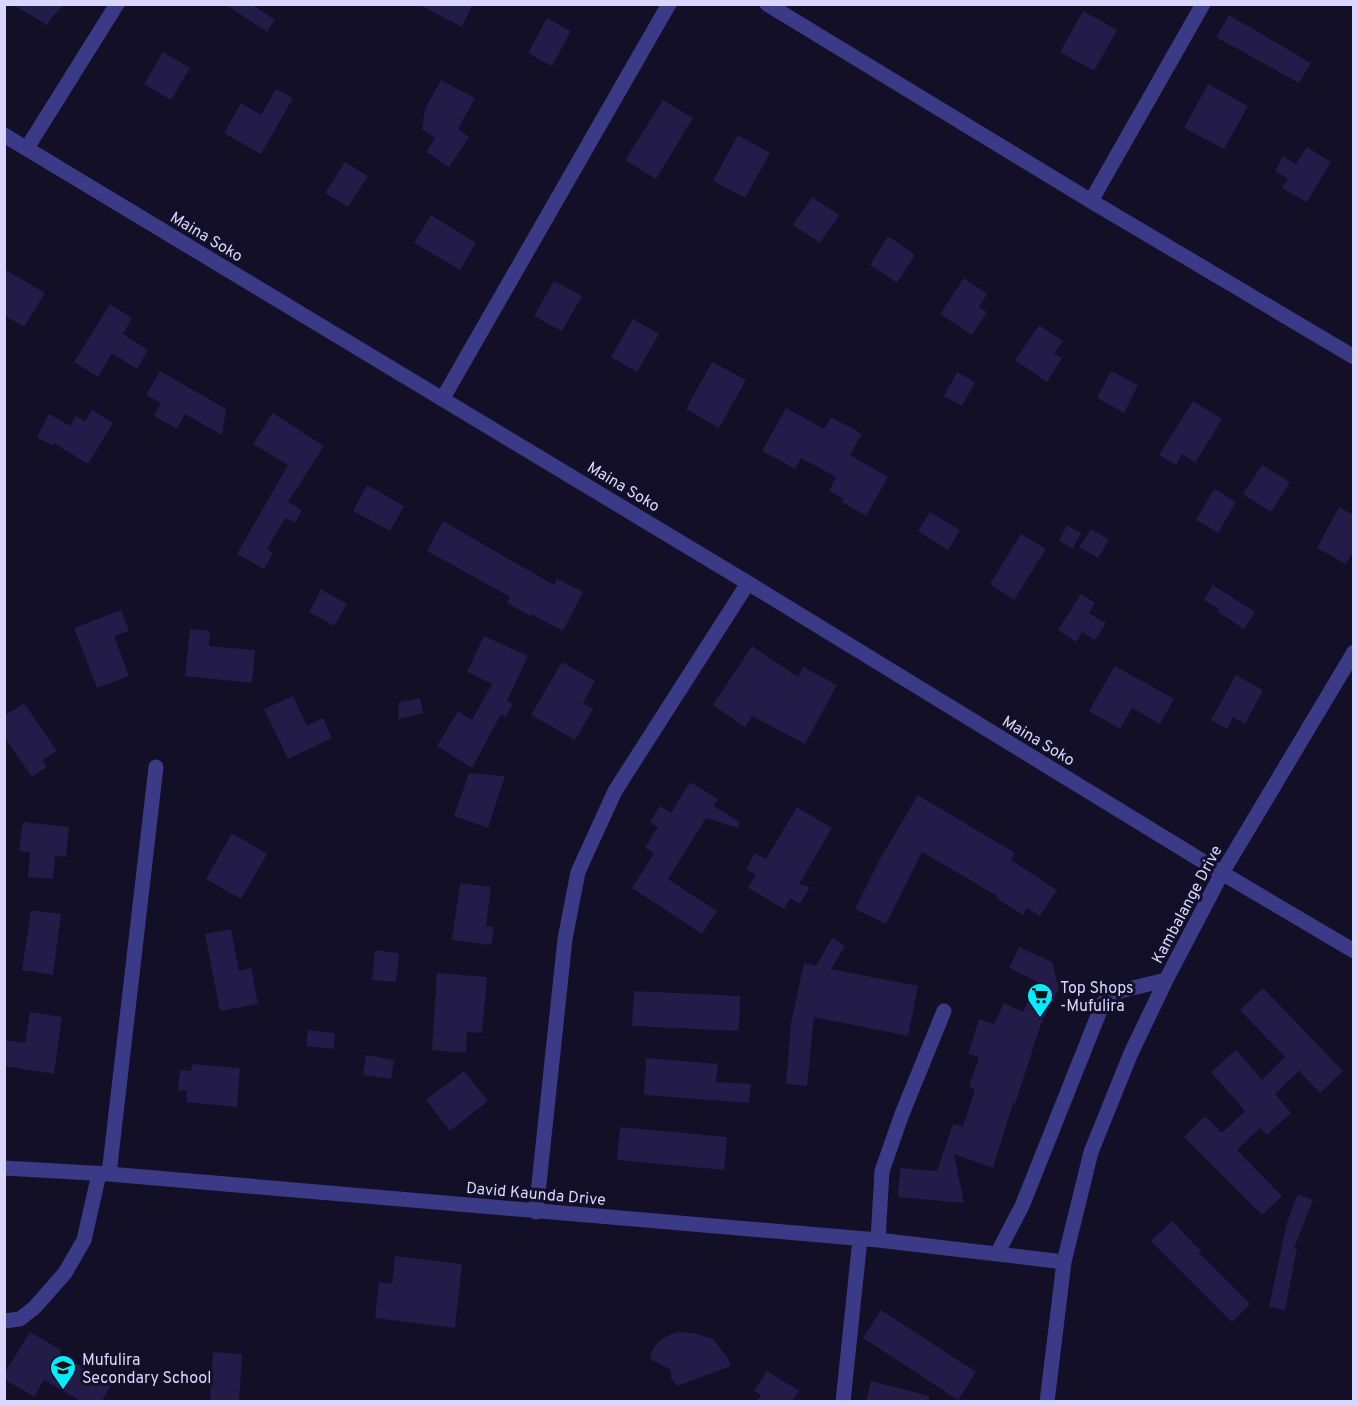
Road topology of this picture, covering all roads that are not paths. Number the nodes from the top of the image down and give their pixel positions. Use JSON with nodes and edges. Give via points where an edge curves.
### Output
{"nodes":[{"id":1,"x":117,"y":4,"type":"edge"},
{"id":2,"x":669,"y":4,"type":"edge"},
{"id":3,"x":767,"y":4,"type":"edge"},
{"id":4,"x":1203,"y":4,"type":"edge"},
{"id":5,"x":4,"y":135,"type":"edge"},
{"id":6,"x":27,"y":148,"type":"junction"},
{"id":7,"x":1090,"y":201,"type":"junction"},
{"id":8,"x":1353,"y":357,"type":"edge"},
{"id":9,"x":443,"y":398,"type":"junction"},
{"id":10,"x":748,"y":583,"type":"junction"},
{"id":11,"x":1353,"y":652,"type":"edge"},
{"id":12,"x":156,"y":767,"type":"dead end"},
{"id":13,"x":1222,"y":873,"type":"junction"},
{"id":14,"x":1353,"y":951,"type":"edge"},
{"id":15,"x":1166,"y":980,"type":"junction"},
{"id":16,"x":944,"y":1011,"type":"dead end"},
{"id":17,"x":4,"y":1168,"type":"edge"},
{"id":18,"x":104,"y":1174,"type":"junction"},
{"id":19,"x":536,"y":1212,"type":"junction"},
{"id":20,"x":860,"y":1239,"type":"junction"},
{"id":21,"x":878,"y":1240,"type":"junction"},
{"id":22,"x":997,"y":1254,"type":"junction"},
{"id":23,"x":1064,"y":1262,"type":"junction"},
{"id":24,"x":4,"y":1321,"type":"edge"},
{"id":25,"x":843,"y":1401,"type":"edge"},
{"id":26,"x":1047,"y":1401,"type":"edge"}],
"edges":[{"from":1,"to":6,"type":"street"},
{"from":2,"to":9,"type":"street"},
{"from":3,"to":7,"type":"street"},
{"from":4,"to":7,"type":"street"},
{"from":5,"to":6,"type":"street","name":"Maina Soko"},
{"from":6,"to":9,"type":"street","name":"Maina Soko"},
{"from":7,"to":8,"type":"street"},
{"from":9,"to":10,"type":"street","name":"Maina Soko"},
{"from":10,"to":13,"type":"street","name":"Maina Soko"},
{"from":10,"to":19,"type":"street","via":[[615,791],[578,872],[565,939]]},
{"from":11,"to":13,"type":"street","name":"Kambalange Drive"},
{"from":12,"to":18,"type":"street"},
{"from":13,"to":14,"type":"street","name":"Maina Soko"},
{"from":13,"to":15,"type":"street","name":"Kambalange Drive"},
{"from":15,"to":22,"type":"street","via":[[1119,992],[1103,1003],[1022,1206]]},
{"from":15,"to":23,"type":"street","name":"Kambalange Drive","via":[[1091,1152]]},
{"from":16,"to":21,"type":"street","via":[[882,1172]]},
{"from":17,"to":18,"type":"street","name":"David Kaunda Drive"},
{"from":18,"to":19,"type":"street","name":"David Kaunda Drive"},
{"from":18,"to":24,"type":"street","via":[[84,1240],[65,1273],[20,1319]]},
{"from":19,"to":20,"type":"street","name":"David Kaunda Drive"},
{"from":20,"to":21,"type":"street","name":"David Kaunda Drive"},
{"from":20,"to":25,"type":"street"},
{"from":21,"to":22,"type":"street","name":"David Kaunda Drive"},
{"from":22,"to":23,"type":"street","name":"David Kaunda Drive"},
{"from":23,"to":26,"type":"street","name":"Kambalange Drive"}]}
